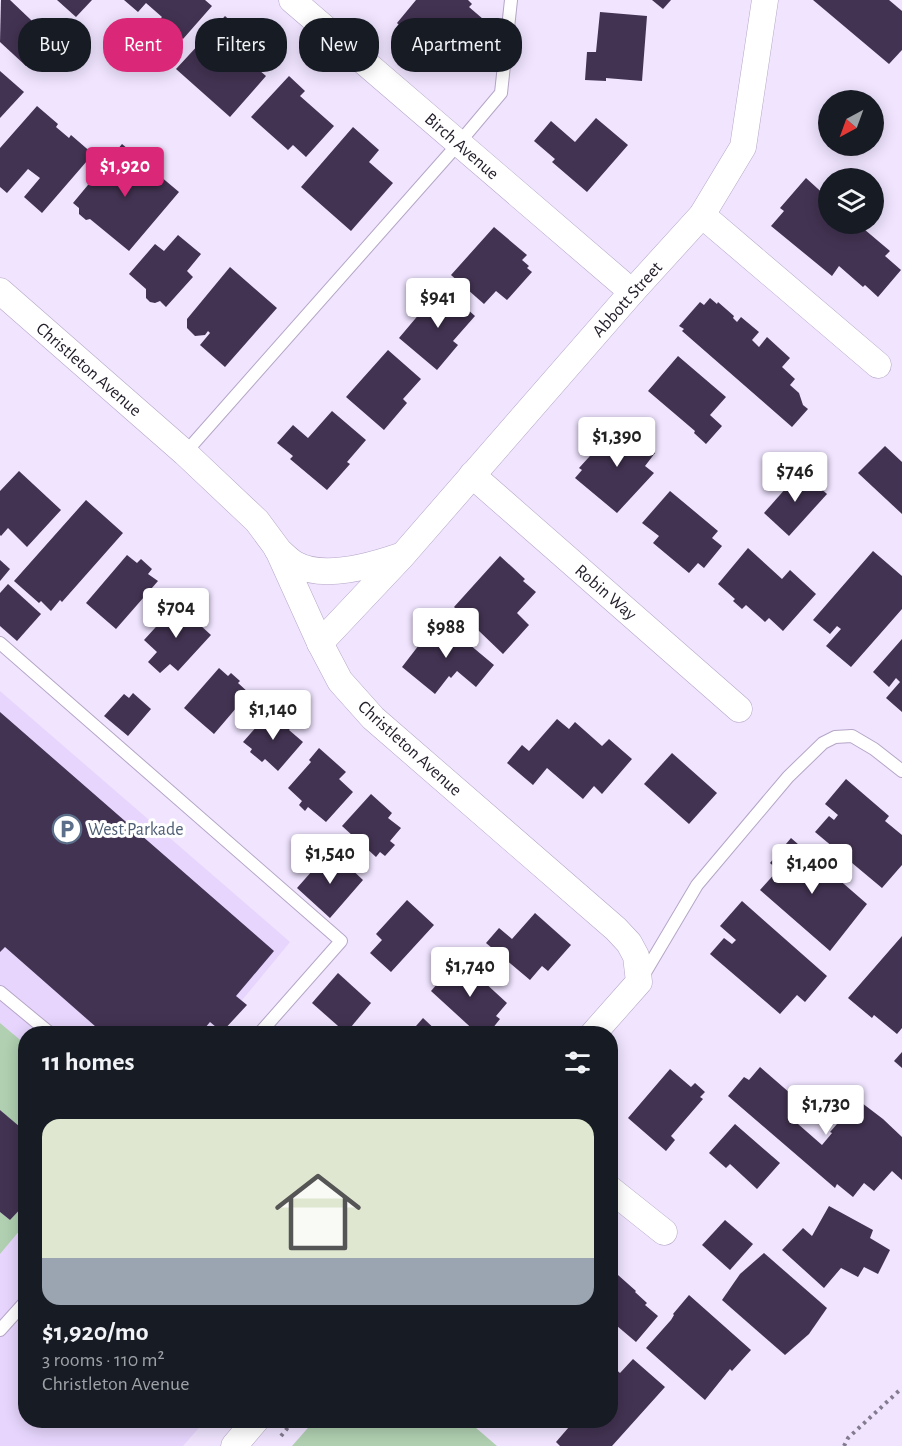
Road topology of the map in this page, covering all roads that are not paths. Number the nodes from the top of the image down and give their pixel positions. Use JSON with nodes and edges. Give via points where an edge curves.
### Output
{"nodes":[{"id":1,"x":510,"y":0,"type":"edge"},
{"id":2,"x":765,"y":0,"type":"edge"},
{"id":3,"x":304,"y":5,"type":"edge"},
{"id":4,"x":459,"y":143,"type":"junction"},
{"id":5,"x":702,"y":215,"type":"junction"},
{"id":6,"x":0,"y":291,"type":"edge"},
{"id":7,"x":632,"y":292,"type":"junction"},
{"id":8,"x":878,"y":365,"type":"dead end"},
{"id":9,"x":185,"y":453,"type":"junction"},
{"id":10,"x":472,"y":475,"type":"junction"},
{"id":11,"x":277,"y":548,"type":"junction"},
{"id":12,"x":403,"y":555,"type":"junction"},
{"id":13,"x":0,"y":643,"type":"edge"},
{"id":14,"x":320,"y":643,"type":"junction"},
{"id":15,"x":740,"y":709,"type":"dead end"},
{"id":16,"x":902,"y":771,"type":"edge"},
{"id":17,"x":639,"y":982,"type":"junction"},
{"id":18,"x":0,"y":992,"type":"edge"},
{"id":19,"x":41,"y":1026,"type":"edge"},
{"id":20,"x":266,"y":1026,"type":"edge"},
{"id":21,"x":600,"y":1026,"type":"edge"},
{"id":22,"x":618,"y":1195,"type":"edge"},
{"id":23,"x":664,"y":1232,"type":"dead end"},
{"id":24,"x":18,"y":1310,"type":"edge"},
{"id":25,"x":0,"y":1329,"type":"edge"},
{"id":26,"x":249,"y":1428,"type":"edge"},
{"id":27,"x":234,"y":1446,"type":"edge"}],
"edges":[{"from":1,"to":4,"type":"lane","via":[[501,93]]},
{"from":2,"to":5,"type":"street","name":"Abbott Street","via":[[743,147]]},
{"from":3,"to":4,"type":"street","name":"Birch Avenue"},
{"from":4,"to":7,"type":"street","name":"Birch Avenue"},
{"from":4,"to":9,"type":"lane"},
{"from":5,"to":7,"type":"street","name":"Abbott Street"},
{"from":5,"to":8,"type":"street"},
{"from":6,"to":9,"type":"street","name":"Christleton Avenue"},
{"from":7,"to":10,"type":"street","name":"Abbott Street"},
{"from":9,"to":11,"type":"street","name":"Christleton Avenue","via":[[257,521]]},
{"from":10,"to":12,"type":"street","name":"Abbott Street"},
{"from":10,"to":15,"type":"street","name":"Robin Way"},
{"from":11,"to":12,"type":"street","via":[[294,564],[323,571],[360,568]]},
{"from":11,"to":14,"type":"street","name":"Christleton Avenue"},
{"from":12,"to":14,"type":"street","name":"Abbott Street"},
{"from":13,"to":20,"type":"lane","via":[[341,941]]},
{"from":14,"to":17,"type":"street","name":"Christleton Avenue","via":[[340,681],[373,718],[629,943],[636,956]]},
{"from":16,"to":17,"type":"lane","via":[[852,736],[835,737],[823,743],[788,777],[697,885]]},
{"from":17,"to":21,"type":"street"},
{"from":18,"to":19,"type":"lane"},
{"from":22,"to":23,"type":"street"},
{"from":24,"to":25,"type":"lane"},
{"from":26,"to":27,"type":"street"}]}
